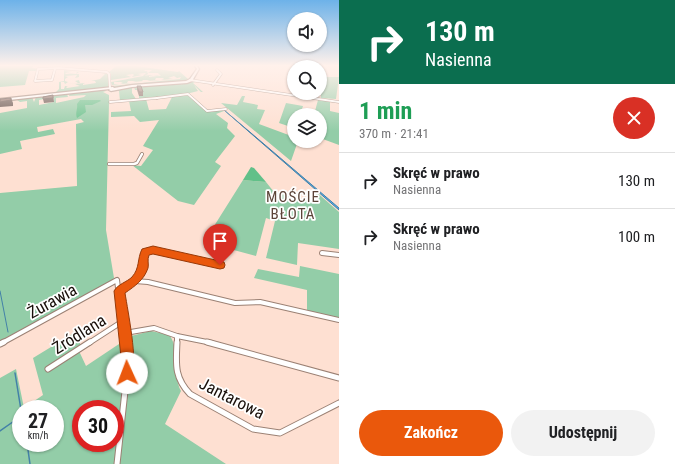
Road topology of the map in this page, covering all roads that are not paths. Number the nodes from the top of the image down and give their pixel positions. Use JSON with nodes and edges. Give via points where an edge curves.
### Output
{"nodes":[{"id":1,"x":110,"y":88,"type":"joint"},
{"id":2,"x":114,"y":88,"type":"edge"},
{"id":3,"x":233,"y":88,"type":"edge"},
{"id":4,"x":0,"y":100,"type":"edge"},
{"id":5,"x":110,"y":102,"type":"dead end"},
{"id":6,"x":339,"y":102,"type":"edge"},
{"id":7,"x":226,"y":109,"type":"dead end"},
{"id":8,"x":142,"y":154,"type":"dead end"},
{"id":9,"x":109,"y":164,"type":"dead end"},
{"id":10,"x":322,"y":253,"type":"dead end"},
{"id":11,"x":339,"y":255,"type":"edge"},
{"id":12,"x":220,"y":265,"type":"dead end"},
{"id":13,"x":135,"y":281,"type":"junction"},
{"id":14,"x":120,"y":291,"type":"junction"},
{"id":15,"x":339,"y":320,"type":"edge"},
{"id":16,"x":123,"y":321,"type":"junction"},
{"id":17,"x":125,"y":333,"type":"junction"},
{"id":18,"x":177,"y":336,"type":"junction"},
{"id":19,"x":0,"y":344,"type":"edge"},
{"id":20,"x":48,"y":369,"type":"dead end"},
{"id":21,"x":339,"y":378,"type":"edge"},
{"id":22,"x":339,"y":403,"type":"edge"},
{"id":23,"x":117,"y":464,"type":"edge"}],
"edges":[{"from":1,"to":2,"type":"main road"},
{"from":1,"to":4,"type":"main road"},
{"from":3,"to":6,"type":"street"},
{"from":5,"to":7,"type":"street","via":[[188,94],[207,110]]},
{"from":8,"to":9,"type":"street","via":[[134,164]]},
{"from":10,"to":11,"type":"street"},
{"from":12,"to":13,"type":"street","via":[[149,250],[143,254],[143,267]]},
{"from":13,"to":14,"type":"street"},
{"from":13,"to":15,"type":"street","via":[[236,303],[253,302]]},
{"from":14,"to":16,"type":"street"},
{"from":14,"to":19,"type":"street","name":"Żurawia","via":[[117,280]]},
{"from":16,"to":17,"type":"street"},
{"from":16,"to":20,"type":"street","name":"Źródlana"},
{"from":17,"to":18,"type":"street","via":[[154,328]]},
{"from":17,"to":23,"type":"street","via":[[127,373]]},
{"from":18,"to":21,"type":"street","via":[[218,344]]},
{"from":18,"to":22,"type":"street","name":"Jantarowa","via":[[176,370],[183,387],[190,394],[253,429],[280,433]]}]}
